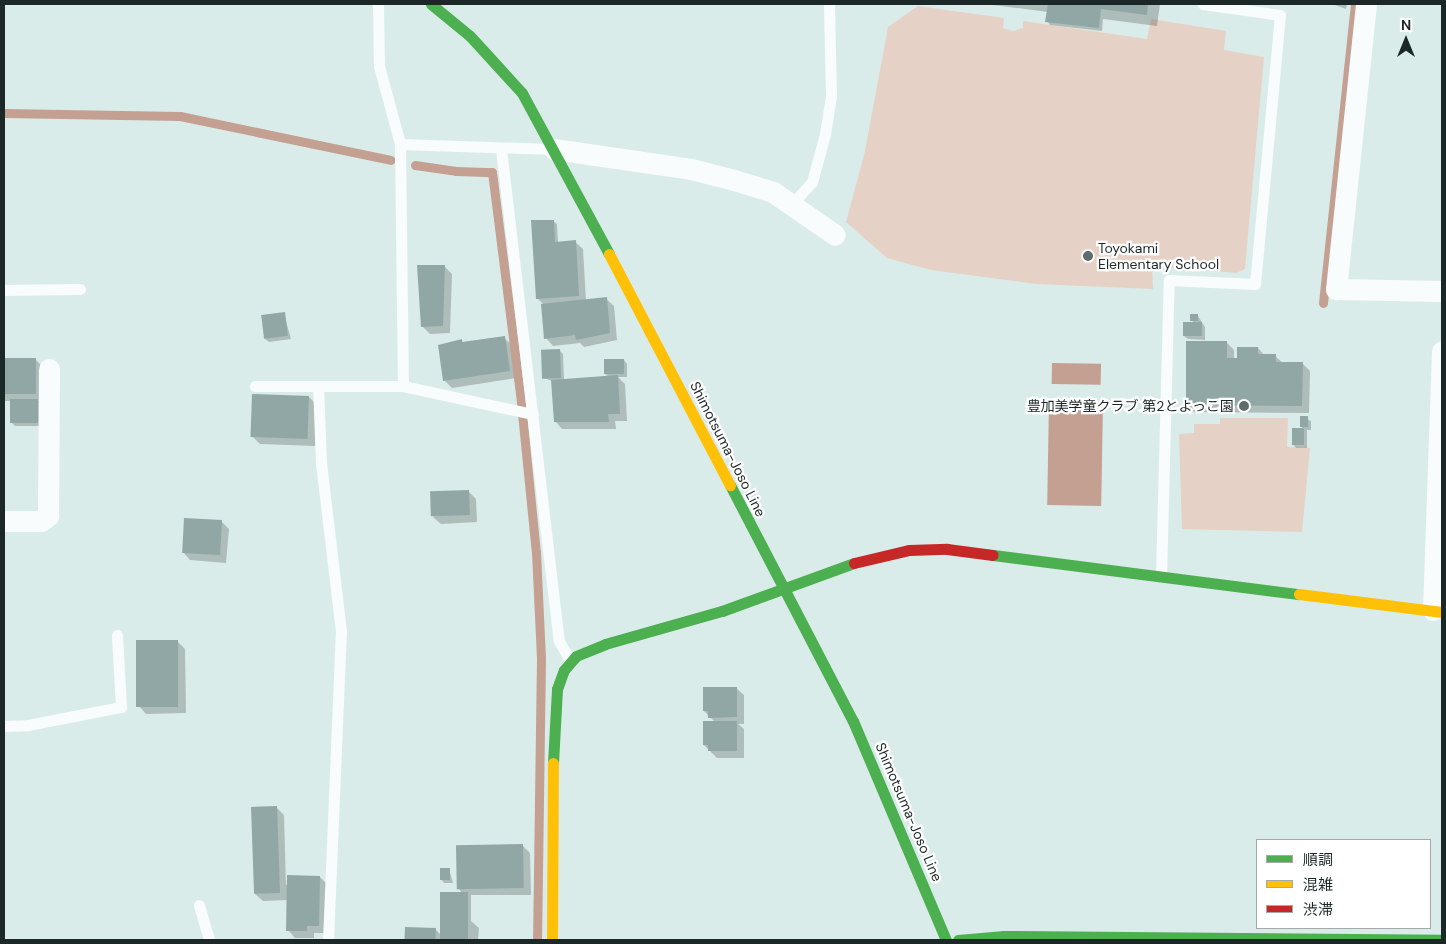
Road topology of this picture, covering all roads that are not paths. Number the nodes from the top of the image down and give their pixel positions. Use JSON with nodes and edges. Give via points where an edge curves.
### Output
{"nodes":[{"id":1,"x":378,"y":4,"type":"edge"},
{"id":2,"x":431,"y":4,"type":"edge"},
{"id":3,"x":829,"y":4,"type":"edge"},
{"id":4,"x":1203,"y":4,"type":"edge"},
{"id":5,"x":1366,"y":4,"type":"edge"},
{"id":6,"x":400,"y":144,"type":"junction"},
{"id":7,"x":501,"y":149,"type":"junction"},
{"id":8,"x":554,"y":149,"type":"junction"},
{"id":9,"x":793,"y":203,"type":"junction"},
{"id":10,"x":835,"y":235,"type":"dead end"},
{"id":11,"x":80,"y":289,"type":"dead end"},
{"id":12,"x":4,"y":290,"type":"edge"},
{"id":13,"x":1442,"y":291,"type":"edge"},
{"id":14,"x":1442,"y":351,"type":"edge"},
{"id":15,"x":49,"y":369,"type":"dead end"},
{"id":16,"x":255,"y":386,"type":"dead end"},
{"id":17,"x":318,"y":386,"type":"junction"},
{"id":18,"x":403,"y":386,"type":"junction"},
{"id":19,"x":531,"y":414,"type":"junction"},
{"id":20,"x":4,"y":521,"type":"edge"},
{"id":21,"x":1161,"y":578,"type":"junction"},
{"id":22,"x":784,"y":590,"type":"junction"},
{"id":23,"x":1438,"y":611,"type":"edge"},
{"id":24,"x":117,"y":635,"type":"dead end"},
{"id":25,"x":571,"y":662,"type":"junction"},
{"id":26,"x":4,"y":726,"type":"edge"},
{"id":27,"x":199,"y":905,"type":"dead end"},
{"id":28,"x":209,"y":940,"type":"edge"},
{"id":29,"x":328,"y":940,"type":"edge"},
{"id":30,"x":552,"y":940,"type":"edge"},
{"id":31,"x":946,"y":940,"type":"edge"},
{"id":32,"x":958,"y":940,"type":"edge"},
{"id":33,"x":1442,"y":940,"type":"edge"}],
"edges":[{"from":1,"to":6,"type":"lane","via":[[379,66]]},
{"from":2,"to":8,"type":"street","name":"Shimotsuma-Joso Line","via":[[470,36],[522,93]]},
{"from":3,"to":9,"type":"lane","via":[[831,86],[826,134],[812,182]]},
{"from":4,"to":21,"type":"lane","via":[[1280,15],[1255,284],[1169,280]]},
{"from":5,"to":13,"type":"street","via":[[1336,289]]},
{"from":6,"to":7,"type":"lane"},
{"from":6,"to":18,"type":"lane"},
{"from":7,"to":8,"type":"lane"},
{"from":7,"to":19,"type":"lane"},
{"from":8,"to":9,"type":"street","via":[[691,169],[768,190]]},
{"from":8,"to":22,"type":"street","name":"Shimotsuma-Joso Line"},
{"from":9,"to":10,"type":"street"},
{"from":11,"to":12,"type":"lane"},
{"from":14,"to":23,"type":"street"},
{"from":15,"to":20,"type":"street","via":[[48,516],[41,521]]},
{"from":16,"to":17,"type":"lane"},
{"from":17,"to":18,"type":"lane"},
{"from":17,"to":29,"type":"lane","via":[[321,463],[341,631]]},
{"from":18,"to":19,"type":"lane"},
{"from":19,"to":25,"type":"lane","via":[[559,641]]},
{"from":21,"to":22,"type":"street","via":[[947,549],[909,550],[846,565]]},
{"from":21,"to":23,"type":"street"},
{"from":22,"to":25,"type":"street","via":[[605,644],[576,656]]},
{"from":22,"to":31,"type":"street","name":"Shimotsuma-Joso Line","via":[[876,770]]},
{"from":24,"to":26,"type":"lane","via":[[121,707],[28,725]]},
{"from":25,"to":30,"type":"street","via":[[557,689],[553,719]]},
{"from":27,"to":28,"type":"lane"},
{"from":32,"to":33,"type":"street","via":[[1004,936]]}]}
